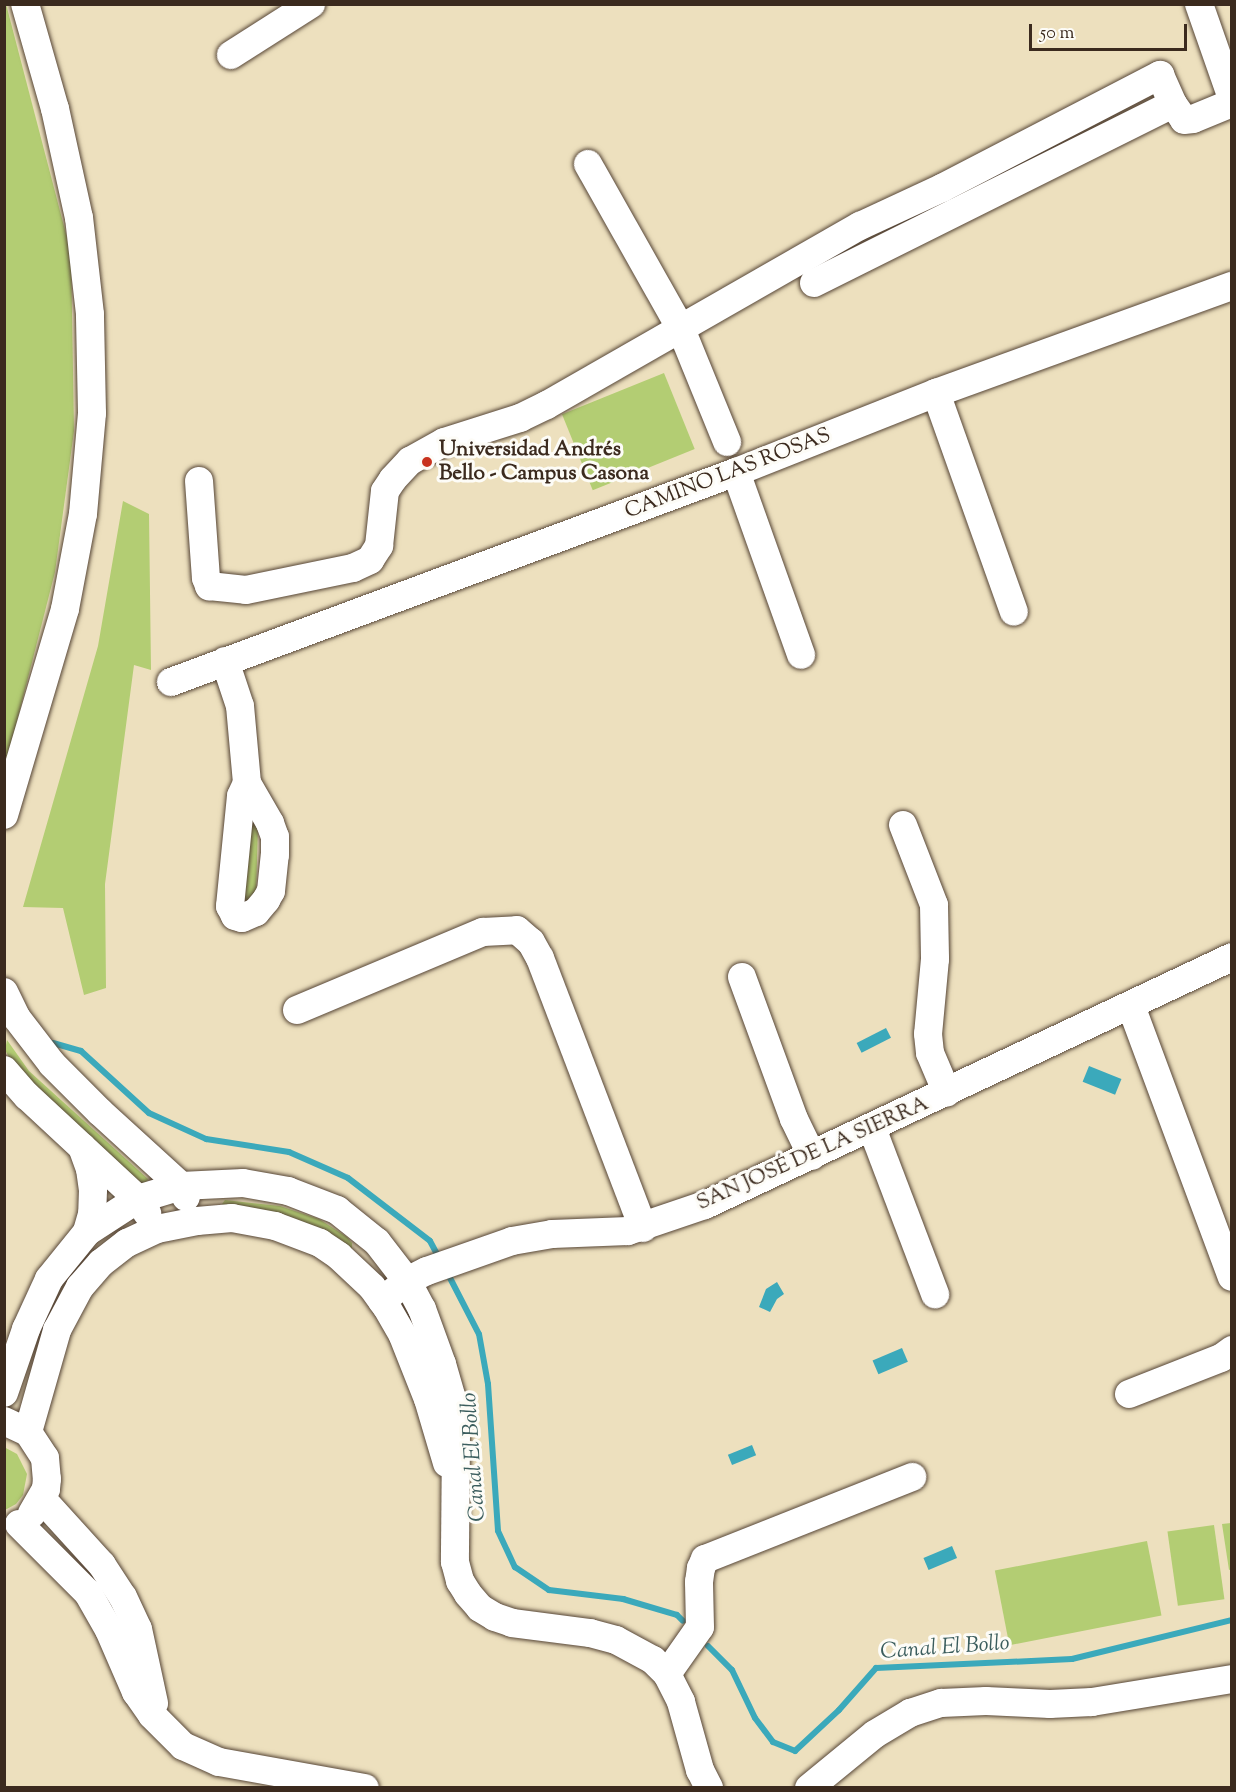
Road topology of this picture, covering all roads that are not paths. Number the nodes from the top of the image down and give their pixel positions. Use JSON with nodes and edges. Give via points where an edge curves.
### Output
{"nodes":[{"id":1,"x":25,"y":4,"type":"edge"},
{"id":2,"x":311,"y":4,"type":"edge"},
{"id":3,"x":1199,"y":4,"type":"edge"},
{"id":4,"x":231,"y":55,"type":"dead end"},
{"id":5,"x":1232,"y":98,"type":"edge"},
{"id":6,"x":1232,"y":103,"type":"edge"},
{"id":7,"x":1173,"y":104,"type":"junction"},
{"id":8,"x":588,"y":164,"type":"dead end"},
{"id":9,"x":814,"y":283,"type":"dead end"},
{"id":10,"x":1232,"y":286,"type":"edge"},
{"id":11,"x":681,"y":329,"type":"junction"},
{"id":12,"x":936,"y":393,"type":"junction"},
{"id":13,"x":727,"y":442,"type":"dead end"},
{"id":14,"x":736,"y":472,"type":"junction"},
{"id":15,"x":199,"y":481,"type":"dead end"},
{"id":16,"x":353,"y":568,"type":"junction"},
{"id":17,"x":371,"y":606,"type":"junction"},
{"id":18,"x":1014,"y":612,"type":"dead end"},
{"id":19,"x":801,"y":655,"type":"dead end"},
{"id":20,"x":225,"y":661,"type":"junction"},
{"id":21,"x":171,"y":682,"type":"dead end"},
{"id":22,"x":247,"y":783,"type":"dead end"},
{"id":23,"x":4,"y":815,"type":"edge"},
{"id":24,"x":903,"y":825,"type":"dead end"},
{"id":25,"x":1232,"y":957,"type":"edge"},
{"id":26,"x":742,"y":977,"type":"dead end"},
{"id":27,"x":4,"y":992,"type":"edge"},
{"id":28,"x":1131,"y":1006,"type":"junction"},
{"id":29,"x":297,"y":1010,"type":"dead end"},
{"id":30,"x":4,"y":1070,"type":"edge"},
{"id":31,"x":947,"y":1093,"type":"junction"},
{"id":32,"x":872,"y":1128,"type":"junction"},
{"id":33,"x":81,"y":1145,"type":"junction"},
{"id":34,"x":812,"y":1156,"type":"junction"},
{"id":35,"x":181,"y":1186,"type":"junction"},
{"id":36,"x":138,"y":1199,"type":"junction"},
{"id":37,"x":197,"y":1221,"type":"junction"},
{"id":38,"x":643,"y":1228,"type":"junction"},
{"id":39,"x":157,"y":1229,"type":"junction"},
{"id":40,"x":87,"y":1232,"type":"junction"},
{"id":41,"x":1232,"y":1277,"type":"edge"},
{"id":42,"x":407,"y":1281,"type":"junction"},
{"id":43,"x":935,"y":1294,"type":"dead end"},
{"id":44,"x":382,"y":1301,"type":"junction"},
{"id":45,"x":1232,"y":1350,"type":"edge"},
{"id":46,"x":4,"y":1393,"type":"edge"},
{"id":47,"x":1129,"y":1394,"type":"dead end"},
{"id":48,"x":16,"y":1427,"type":"edge"},
{"id":49,"x":912,"y":1477,"type":"dead end"},
{"id":50,"x":455,"y":1488,"type":"junction"},
{"id":51,"x":42,"y":1499,"type":"junction"},
{"id":52,"x":12,"y":1526,"type":"edge"},
{"id":53,"x":667,"y":1674,"type":"junction"},
{"id":54,"x":1232,"y":1679,"type":"edge"},
{"id":55,"x":161,"y":1725,"type":"junction"},
{"id":56,"x":365,"y":1788,"type":"edge"},
{"id":57,"x":709,"y":1788,"type":"edge"},
{"id":58,"x":809,"y":1788,"type":"edge"}],
"edges":[{"from":1,"to":23,"type":"street","via":[[55,109],[79,218],[90,314],[92,413],[83,514],[67,600]]},
{"from":2,"to":4,"type":"street"},
{"from":3,"to":5,"type":"street"},
{"from":6,"to":7,"type":"street","via":[[1184,120]]},
{"from":7,"to":9,"type":"street"},
{"from":7,"to":11,"type":"street","via":[[1160,75],[860,226]]},
{"from":8,"to":11,"type":"street"},
{"from":10,"to":12,"type":"street","name":"CAMINO LAS ROSAS"},
{"from":11,"to":13,"type":"street"},
{"from":11,"to":16,"type":"street","via":[[547,405],[520,418],[444,442],[410,461],[385,490],[379,546],[370,560]]},
{"from":12,"to":14,"type":"street","name":"CAMINO LAS ROSAS"},
{"from":12,"to":18,"type":"street"},
{"from":14,"to":17,"type":"street","name":"CAMINO LAS ROSAS"},
{"from":14,"to":19,"type":"street"},
{"from":15,"to":16,"type":"street","via":[[209,586],[246,590]]},
{"from":16,"to":17,"type":"street"},
{"from":17,"to":20,"type":"street","name":"CAMINO LAS ROSAS"},
{"from":20,"to":21,"type":"street","name":"CAMINO LAS ROSAS"},
{"from":20,"to":22,"type":"street","via":[[240,706]]},
{"from":24,"to":31,"type":"street","via":[[934,905],[935,959],[928,1034],[930,1053]]},
{"from":25,"to":28,"type":"street","name":"SAN JOSÉ DE LA SIERRA"},
{"from":26,"to":34,"type":"street","via":[[794,1119]]},
{"from":27,"to":35,"type":"street","via":[[16,1017],[52,1064]]},
{"from":28,"to":31,"type":"street","name":"SAN JOSÉ DE LA SIERRA"},
{"from":28,"to":41,"type":"street"},
{"from":29,"to":38,"type":"street","via":[[483,932],[517,930],[531,942],[540,958]]},
{"from":30,"to":33,"type":"street"},
{"from":31,"to":32,"type":"street","name":"SAN JOSÉ DE LA SIERRA"},
{"from":32,"to":34,"type":"street","name":"SAN JOSÉ DE LA SIERRA"},
{"from":32,"to":43,"type":"street"},
{"from":33,"to":36,"type":"street"},
{"from":33,"to":40,"type":"street","via":[[93,1190]]},
{"from":34,"to":38,"type":"street","name":"SAN JOSÉ DE LA SIERRA","via":[[705,1205]]},
{"from":35,"to":36,"type":"street"},
{"from":35,"to":37,"type":"street"},
{"from":35,"to":42,"type":"street","via":[[243,1183],[309,1197],[356,1223]]},
{"from":36,"to":39,"type":"street"},
{"from":36,"to":40,"type":"street"},
{"from":37,"to":39,"type":"street"},
{"from":37,"to":44,"type":"street","via":[[232,1218],[298,1233],[339,1256]]},
{"from":38,"to":42,"type":"street","name":"SAN JOSÉ DE LA SIERRA","via":[[552,1234],[512,1241]]},
{"from":39,"to":48,"type":"street","via":[[113,1252],[71,1301]]},
{"from":40,"to":46,"type":"street","via":[[38,1299]]},
{"from":42,"to":44,"type":"street","name":"SAN JOSÉ DE LA SIERRA"},
{"from":42,"to":50,"type":"street","via":[[422,1309],[452,1398]]},
{"from":44,"to":50,"type":"street","via":[[403,1336],[428,1398]]},
{"from":45,"to":47,"type":"street","via":[[1221,1358]]},
{"from":48,"to":51,"type":"street","via":[[41,1449],[47,1468]]},
{"from":49,"to":53,"type":"street","via":[[705,1559],[699,1582],[700,1627]]},
{"from":50,"to":53,"type":"street","via":[[455,1562],[460,1581],[480,1608],[512,1623],[616,1640],[653,1660]]},
{"from":51,"to":52,"type":"street","via":[[36,1509]]},
{"from":51,"to":55,"type":"street","via":[[102,1565],[123,1597],[138,1629]]},
{"from":52,"to":55,"type":"street","via":[[88,1593],[136,1692]]},
{"from":53,"to":57,"type":"street","via":[[681,1702]]},
{"from":54,"to":58,"type":"street","via":[[1092,1702],[941,1703],[910,1713],[875,1734]]},
{"from":55,"to":56,"type":"street","via":[[183,1746],[207,1759]]}]}
